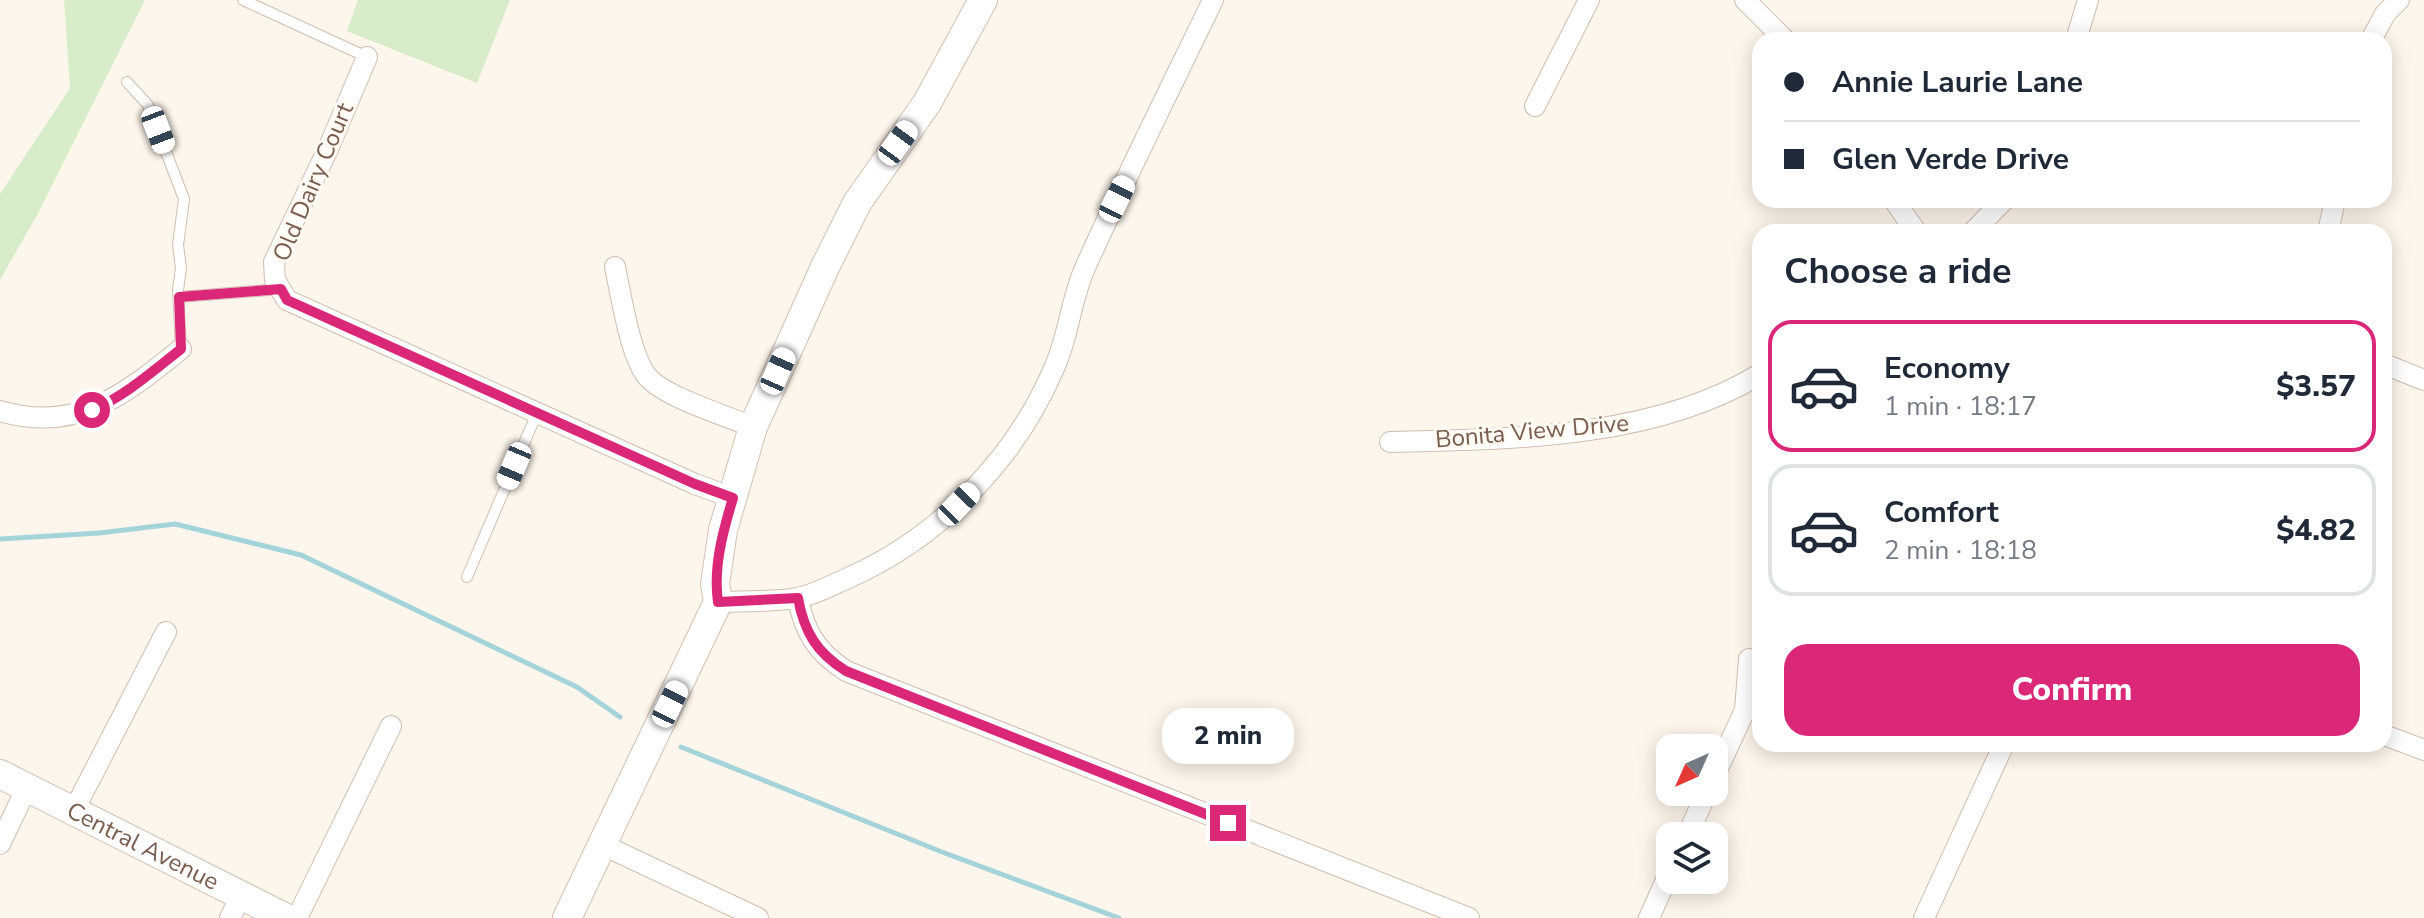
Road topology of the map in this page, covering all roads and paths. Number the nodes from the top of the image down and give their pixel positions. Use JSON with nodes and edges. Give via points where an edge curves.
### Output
{"nodes":[{"id":1,"x":243,"y":0,"type":"edge"},
{"id":2,"x":983,"y":0,"type":"edge"},
{"id":3,"x":1213,"y":0,"type":"edge"},
{"id":4,"x":1589,"y":0,"type":"edge"},
{"id":5,"x":1745,"y":0,"type":"edge"},
{"id":6,"x":2088,"y":0,"type":"edge"},
{"id":7,"x":2399,"y":0,"type":"edge"},
{"id":8,"x":1777,"y":32,"type":"edge"},
{"id":9,"x":2078,"y":32,"type":"edge"},
{"id":10,"x":2375,"y":32,"type":"edge"},
{"id":11,"x":367,"y":57,"type":"joint"},
{"id":12,"x":127,"y":82,"type":"dead end"},
{"id":13,"x":1535,"y":106,"type":"dead end"},
{"id":14,"x":1996,"y":208,"type":"edge"},
{"id":15,"x":1981,"y":224,"type":"edge"},
{"id":16,"x":615,"y":267,"type":"dead end"},
{"id":17,"x":281,"y":289,"type":"junction"},
{"id":18,"x":179,"y":297,"type":"junction"},
{"id":19,"x":181,"y":349,"type":"joint"},
{"id":20,"x":2392,"y":367,"type":"edge"},
{"id":21,"x":1752,"y":378,"type":"edge"},
{"id":22,"x":2424,"y":380,"type":"edge"},
{"id":23,"x":0,"y":411,"type":"edge"},
{"id":24,"x":537,"y":413,"type":"junction"},
{"id":25,"x":753,"y":427,"type":"junction"},
{"id":26,"x":1390,"y":442,"type":"dead end"},
{"id":27,"x":733,"y":498,"type":"junction"},
{"id":28,"x":467,"y":577,"type":"dead end"},
{"id":29,"x":798,"y":598,"type":"junction"},
{"id":30,"x":718,"y":602,"type":"junction"},
{"id":31,"x":166,"y":632,"type":"dead end"},
{"id":32,"x":1749,"y":659,"type":"dead end"},
{"id":33,"x":391,"y":726,"type":"dead end"},
{"id":34,"x":2392,"y":738,"type":"edge"},
{"id":35,"x":1728,"y":747,"type":"edge"},
{"id":36,"x":2424,"y":750,"type":"edge"},
{"id":37,"x":2000,"y":752,"type":"edge"},
{"id":38,"x":0,"y":774,"type":"edge"},
{"id":39,"x":27,"y":787,"type":"junction"},
{"id":40,"x":73,"y":812,"type":"junction"},
{"id":41,"x":0,"y":844,"type":"edge"},
{"id":42,"x":603,"y":845,"type":"junction"},
{"id":43,"x":1660,"y":894,"type":"edge"},
{"id":44,"x":255,"y":911,"type":"edge"},
{"id":45,"x":297,"y":918,"type":"edge"},
{"id":46,"x":567,"y":918,"type":"edge"},
{"id":47,"x":758,"y":918,"type":"edge"},
{"id":48,"x":1469,"y":918,"type":"edge"},
{"id":49,"x":1649,"y":918,"type":"edge"},
{"id":50,"x":1924,"y":918,"type":"edge"}],
"edges":[{"from":1,"to":11,"type":"lane"},
{"from":2,"to":25,"type":"street","via":[[927,103],[857,203]]},
{"from":3,"to":29,"type":"street","via":[[1084,270],[1067,337],[1021,429],[959,504],[911,543],[857,574]]},
{"from":4,"to":13,"type":"street"},
{"from":5,"to":8,"type":"street"},
{"from":6,"to":9,"type":"street"},
{"from":7,"to":10,"type":"street"},
{"from":11,"to":17,"type":"street","name":"Old Dairy Court","via":[[274,262]]},
{"from":12,"to":18,"type":"lane","via":[[148,105],[184,199]]},
{"from":14,"to":15,"type":"street"},
{"from":16,"to":25,"type":"street","via":[[646,375],[662,390]]},
{"from":17,"to":18,"type":"lane"},
{"from":17,"to":24,"type":"street","name":"Old Dairy Court","via":[[287,300]]},
{"from":18,"to":19,"type":"lane"},
{"from":19,"to":23,"type":"street","via":[[92,410],[42,418]]},
{"from":20,"to":22,"type":"street"},
{"from":21,"to":26,"type":"street","name":"Bonita View Drive","via":[[1697,404],[1641,420],[1503,438]]},
{"from":24,"to":27,"type":"street","name":"Old Dairy Court"},
{"from":24,"to":28,"type":"lane"},
{"from":25,"to":27,"type":"street"},
{"from":27,"to":30,"type":"street","via":[[715,584]]},
{"from":29,"to":30,"type":"street"},
{"from":29,"to":48,"type":"street","via":[[812,641],[846,671]]},
{"from":30,"to":42,"type":"street"},
{"from":31,"to":40,"type":"street"},
{"from":32,"to":35,"type":"street","via":[[1745,710]]},
{"from":33,"to":45,"type":"street"},
{"from":34,"to":36,"type":"street"},
{"from":37,"to":50,"type":"street"},
{"from":38,"to":39,"type":"street","name":"Central Avenue"},
{"from":39,"to":40,"type":"street","name":"Central Avenue"},
{"from":39,"to":41,"type":"street"},
{"from":40,"to":44,"type":"street","name":"Central Avenue"},
{"from":42,"to":46,"type":"street"},
{"from":42,"to":47,"type":"street"},
{"from":43,"to":49,"type":"street"}]}
